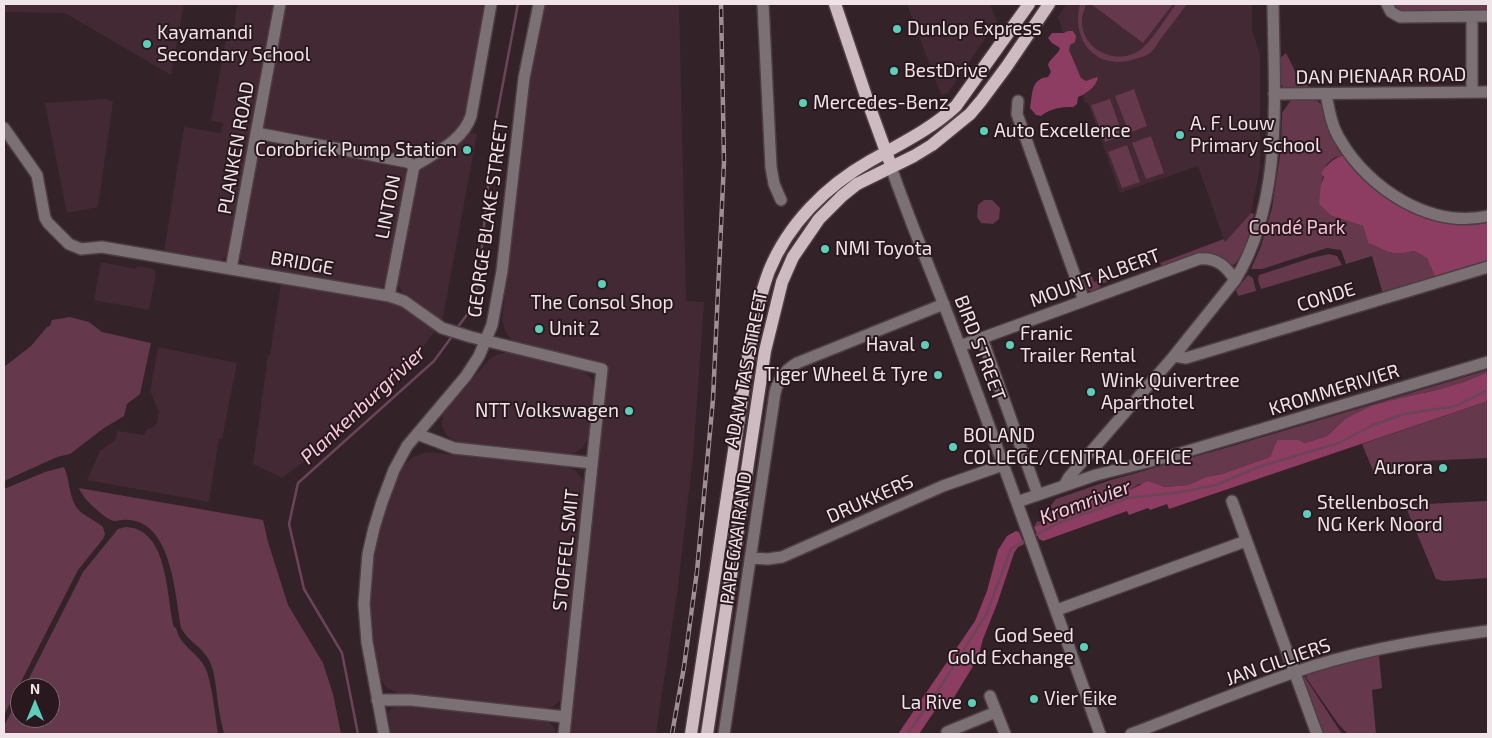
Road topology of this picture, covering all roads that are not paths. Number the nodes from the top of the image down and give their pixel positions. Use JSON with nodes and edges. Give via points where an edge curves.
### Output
{"nodes":[{"id":1,"x":280,"y":4,"type":"edge"},
{"id":2,"x":491,"y":4,"type":"edge"},
{"id":3,"x":539,"y":4,"type":"edge"},
{"id":4,"x":762,"y":4,"type":"edge"},
{"id":5,"x":835,"y":4,"type":"edge"},
{"id":6,"x":1029,"y":4,"type":"edge"},
{"id":7,"x":1049,"y":4,"type":"edge"},
{"id":8,"x":1273,"y":4,"type":"edge"},
{"id":9,"x":1388,"y":4,"type":"edge"},
{"id":10,"x":1488,"y":16,"type":"edge"},
{"id":11,"x":1472,"y":17,"type":"junction"},
{"id":12,"x":1472,"y":92,"type":"junction"},
{"id":13,"x":1488,"y":92,"type":"edge"},
{"id":14,"x":1274,"y":94,"type":"junction"},
{"id":15,"x":1326,"y":94,"type":"junction"},
{"id":16,"x":1018,"y":101,"type":"dead end"},
{"id":17,"x":4,"y":128,"type":"edge"},
{"id":18,"x":257,"y":133,"type":"junction"},
{"id":19,"x":887,"y":152,"type":"junction"},
{"id":20,"x":414,"y":166,"type":"junction"},
{"id":21,"x":891,"y":167,"type":"junction"},
{"id":22,"x":781,"y":200,"type":"dead end"},
{"id":23,"x":1488,"y":216,"type":"edge"},
{"id":24,"x":1488,"y":267,"type":"edge"},
{"id":25,"x":231,"y":269,"type":"junction"},
{"id":26,"x":1235,"y":280,"type":"junction"},
{"id":27,"x":389,"y":296,"type":"junction"},
{"id":28,"x":1084,"y":301,"type":"junction"},
{"id":29,"x":944,"y":304,"type":"junction"},
{"id":30,"x":982,"y":338,"type":"junction"},
{"id":31,"x":486,"y":341,"type":"junction"},
{"id":32,"x":960,"y":346,"type":"junction"},
{"id":33,"x":1174,"y":356,"type":"junction"},
{"id":34,"x":1488,"y":362,"type":"edge"},
{"id":35,"x":602,"y":369,"type":"joint"},
{"id":36,"x":744,"y":377,"type":"junction"},
{"id":37,"x":760,"y":379,"type":"junction"},
{"id":38,"x":417,"y":434,"type":"junction"},
{"id":39,"x":1095,"y":448,"type":"junction"},
{"id":40,"x":592,"y":463,"type":"junction"},
{"id":41,"x":1003,"y":465,"type":"junction"},
{"id":42,"x":1096,"y":475,"type":"junction"},
{"id":43,"x":1064,"y":486,"type":"junction"},
{"id":44,"x":1038,"y":495,"type":"junction"},
{"id":45,"x":1232,"y":501,"type":"dead end"},
{"id":46,"x":1017,"y":502,"type":"junction"},
{"id":47,"x":1246,"y":541,"type":"junction"},
{"id":48,"x":750,"y":558,"type":"junction"},
{"id":49,"x":1057,"y":610,"type":"junction"},
{"id":50,"x":1488,"y":632,"type":"edge"},
{"id":51,"x":1488,"y":637,"type":"edge"},
{"id":52,"x":1442,"y":639,"type":"junction"},
{"id":53,"x":1295,"y":672,"type":"junction"},
{"id":54,"x":990,"y":696,"type":"dead end"},
{"id":55,"x":377,"y":700,"type":"junction"},
{"id":56,"x":996,"y":712,"type":"junction"},
{"id":57,"x":566,"y":717,"type":"junction"},
{"id":58,"x":947,"y":732,"type":"dead end"},
{"id":59,"x":384,"y":734,"type":"edge"},
{"id":60,"x":564,"y":734,"type":"edge"},
{"id":61,"x":691,"y":734,"type":"edge"},
{"id":62,"x":708,"y":734,"type":"edge"},
{"id":63,"x":724,"y":734,"type":"edge"},
{"id":64,"x":1005,"y":734,"type":"edge"},
{"id":65,"x":1100,"y":734,"type":"edge"},
{"id":66,"x":1131,"y":734,"type":"edge"},
{"id":67,"x":1317,"y":734,"type":"edge"}],
"edges":[{"from":1,"to":18,"type":"street","name":"PLANKEN ROAD"},
{"from":2,"to":20,"type":"street","name":"LINTON","via":[[468,126],[461,135]]},
{"from":3,"to":31,"type":"street","name":"GEORGE BLAKE STREET","via":[[524,78],[502,271]]},
{"from":4,"to":22,"type":"street","via":[[771,167]]},
{"from":5,"to":19,"type":"main road","name":"BIRD STREET"},
{"from":6,"to":19,"type":"main road","name":"ADAM TAS STREET","via":[[956,106],[928,129]]},
{"from":7,"to":21,"type":"main road","name":"ADAM TAS STREET","via":[[970,114],[942,138]]},
{"from":8,"to":14,"type":"street"},
{"from":9,"to":11,"type":"street","via":[[1390,12],[1400,17]]},
{"from":10,"to":11,"type":"street"},
{"from":11,"to":12,"type":"street"},
{"from":12,"to":13,"type":"street","name":"DAN PIENAAR ROAD"},
{"from":12,"to":15,"type":"street","name":"DAN PIENAAR ROAD"},
{"from":14,"to":15,"type":"street","name":"DAN PIENAAR ROAD"},
{"from":14,"to":26,"type":"street","via":[[1272,156],[1266,200],[1253,244]]},
{"from":15,"to":23,"type":"street","via":[[1339,140],[1372,180],[1403,200],[1442,216]]},
{"from":16,"to":28,"type":"street","via":[[1017,114]]},
{"from":17,"to":25,"type":"street","name":"BRIDGE","via":[[37,175],[44,218],[69,244],[81,249],[102,247]]},
{"from":18,"to":20,"type":"street"},
{"from":18,"to":25,"type":"street","name":"PLANKEN ROAD"},
{"from":19,"to":21,"type":"main road","name":"BIRD STREET"},
{"from":19,"to":36,"type":"main road","name":"ADAM TAS STREET","via":[[839,180],[814,203],[782,243],[758,308]]},
{"from":20,"to":27,"type":"street","name":"LINTON"},
{"from":21,"to":29,"type":"street","name":"BIRD STREET"},
{"from":21,"to":37,"type":"main road","name":"ADAM TAS STREET","via":[[857,184],[842,196],[819,219],[796,252],[782,282]]},
{"from":24,"to":33,"type":"street","name":"CONDE","via":[[1186,358]]},
{"from":25,"to":27,"type":"street","name":"BRIDGE"},
{"from":26,"to":28,"type":"street","name":"MOUNT ALBERT","via":[[1218,262],[1209,258],[1199,259]]},
{"from":26,"to":33,"type":"street"},
{"from":27,"to":31,"type":"street","name":"BRIDGE","via":[[404,301],[442,328]]},
{"from":28,"to":30,"type":"street","name":"MOUNT ALBERT"},
{"from":29,"to":32,"type":"street","name":"BIRD STREET"},
{"from":29,"to":48,"type":"street","name":"PAPEGAAIRAND","via":[[797,363],[780,377]]},
{"from":30,"to":32,"type":"street","name":"MOUNT ALBERT"},
{"from":30,"to":44,"type":"street"},
{"from":31,"to":35,"type":"street","name":"BRIDGE"},
{"from":31,"to":38,"type":"street","name":"GEORGE BLAKE STREET","via":[[466,376]]},
{"from":32,"to":41,"type":"street","name":"BIRD STREET"},
{"from":33,"to":39,"type":"street"},
{"from":34,"to":42,"type":"street","name":"KROMMERIVIER","via":[[1207,446]]},
{"from":35,"to":40,"type":"street","name":"STOFFEL SMIT"},
{"from":36,"to":37,"type":"main road"},
{"from":36,"to":61,"type":"main road","name":"ADAM TAS STREET"},
{"from":37,"to":62,"type":"main road","name":"ADAM TAS STREET"},
{"from":38,"to":40,"type":"street","via":[[454,448]]},
{"from":38,"to":55,"type":"street","name":"GEORGE BLAKE STREET","via":[[407,446],[388,486],[368,554],[364,604]]},
{"from":39,"to":42,"type":"street","via":[[1093,462]]},
{"from":39,"to":43,"type":"street"},
{"from":40,"to":57,"type":"street","name":"STOFFEL SMIT"},
{"from":41,"to":46,"type":"street","name":"BIRD STREET"},
{"from":41,"to":48,"type":"street","name":"DRUKKERS","via":[[943,486],[782,557],[768,560]]},
{"from":42,"to":43,"type":"street","name":"KROMMERIVIER"},
{"from":43,"to":44,"type":"street","name":"KROMMERIVIER"},
{"from":44,"to":46,"type":"street","name":"KROMMERIVIER"},
{"from":45,"to":47,"type":"street"},
{"from":46,"to":49,"type":"street","name":"BIRD STREET"},
{"from":47,"to":49,"type":"street"},
{"from":47,"to":53,"type":"street"},
{"from":48,"to":63,"type":"street","name":"PAPEGAAIRAND"},
{"from":49,"to":65,"type":"street","name":"BIRD STREET"},
{"from":50,"to":52,"type":"street","name":"JAN CILLIERS"},
{"from":51,"to":52,"type":"street","name":"JAN CILLIERS"},
{"from":52,"to":53,"type":"street","name":"JAN CILLIERS","via":[[1364,652]]},
{"from":53,"to":66,"type":"street","name":"JAN CILLIERS"},
{"from":53,"to":67,"type":"street"},
{"from":54,"to":56,"type":"street"},
{"from":55,"to":57,"type":"street","via":[[411,700]]},
{"from":55,"to":59,"type":"street","name":"GEORGE BLAKE STREET"},
{"from":56,"to":58,"type":"street"},
{"from":56,"to":64,"type":"street"},
{"from":57,"to":60,"type":"street","name":"STOFFEL SMIT"}]}
